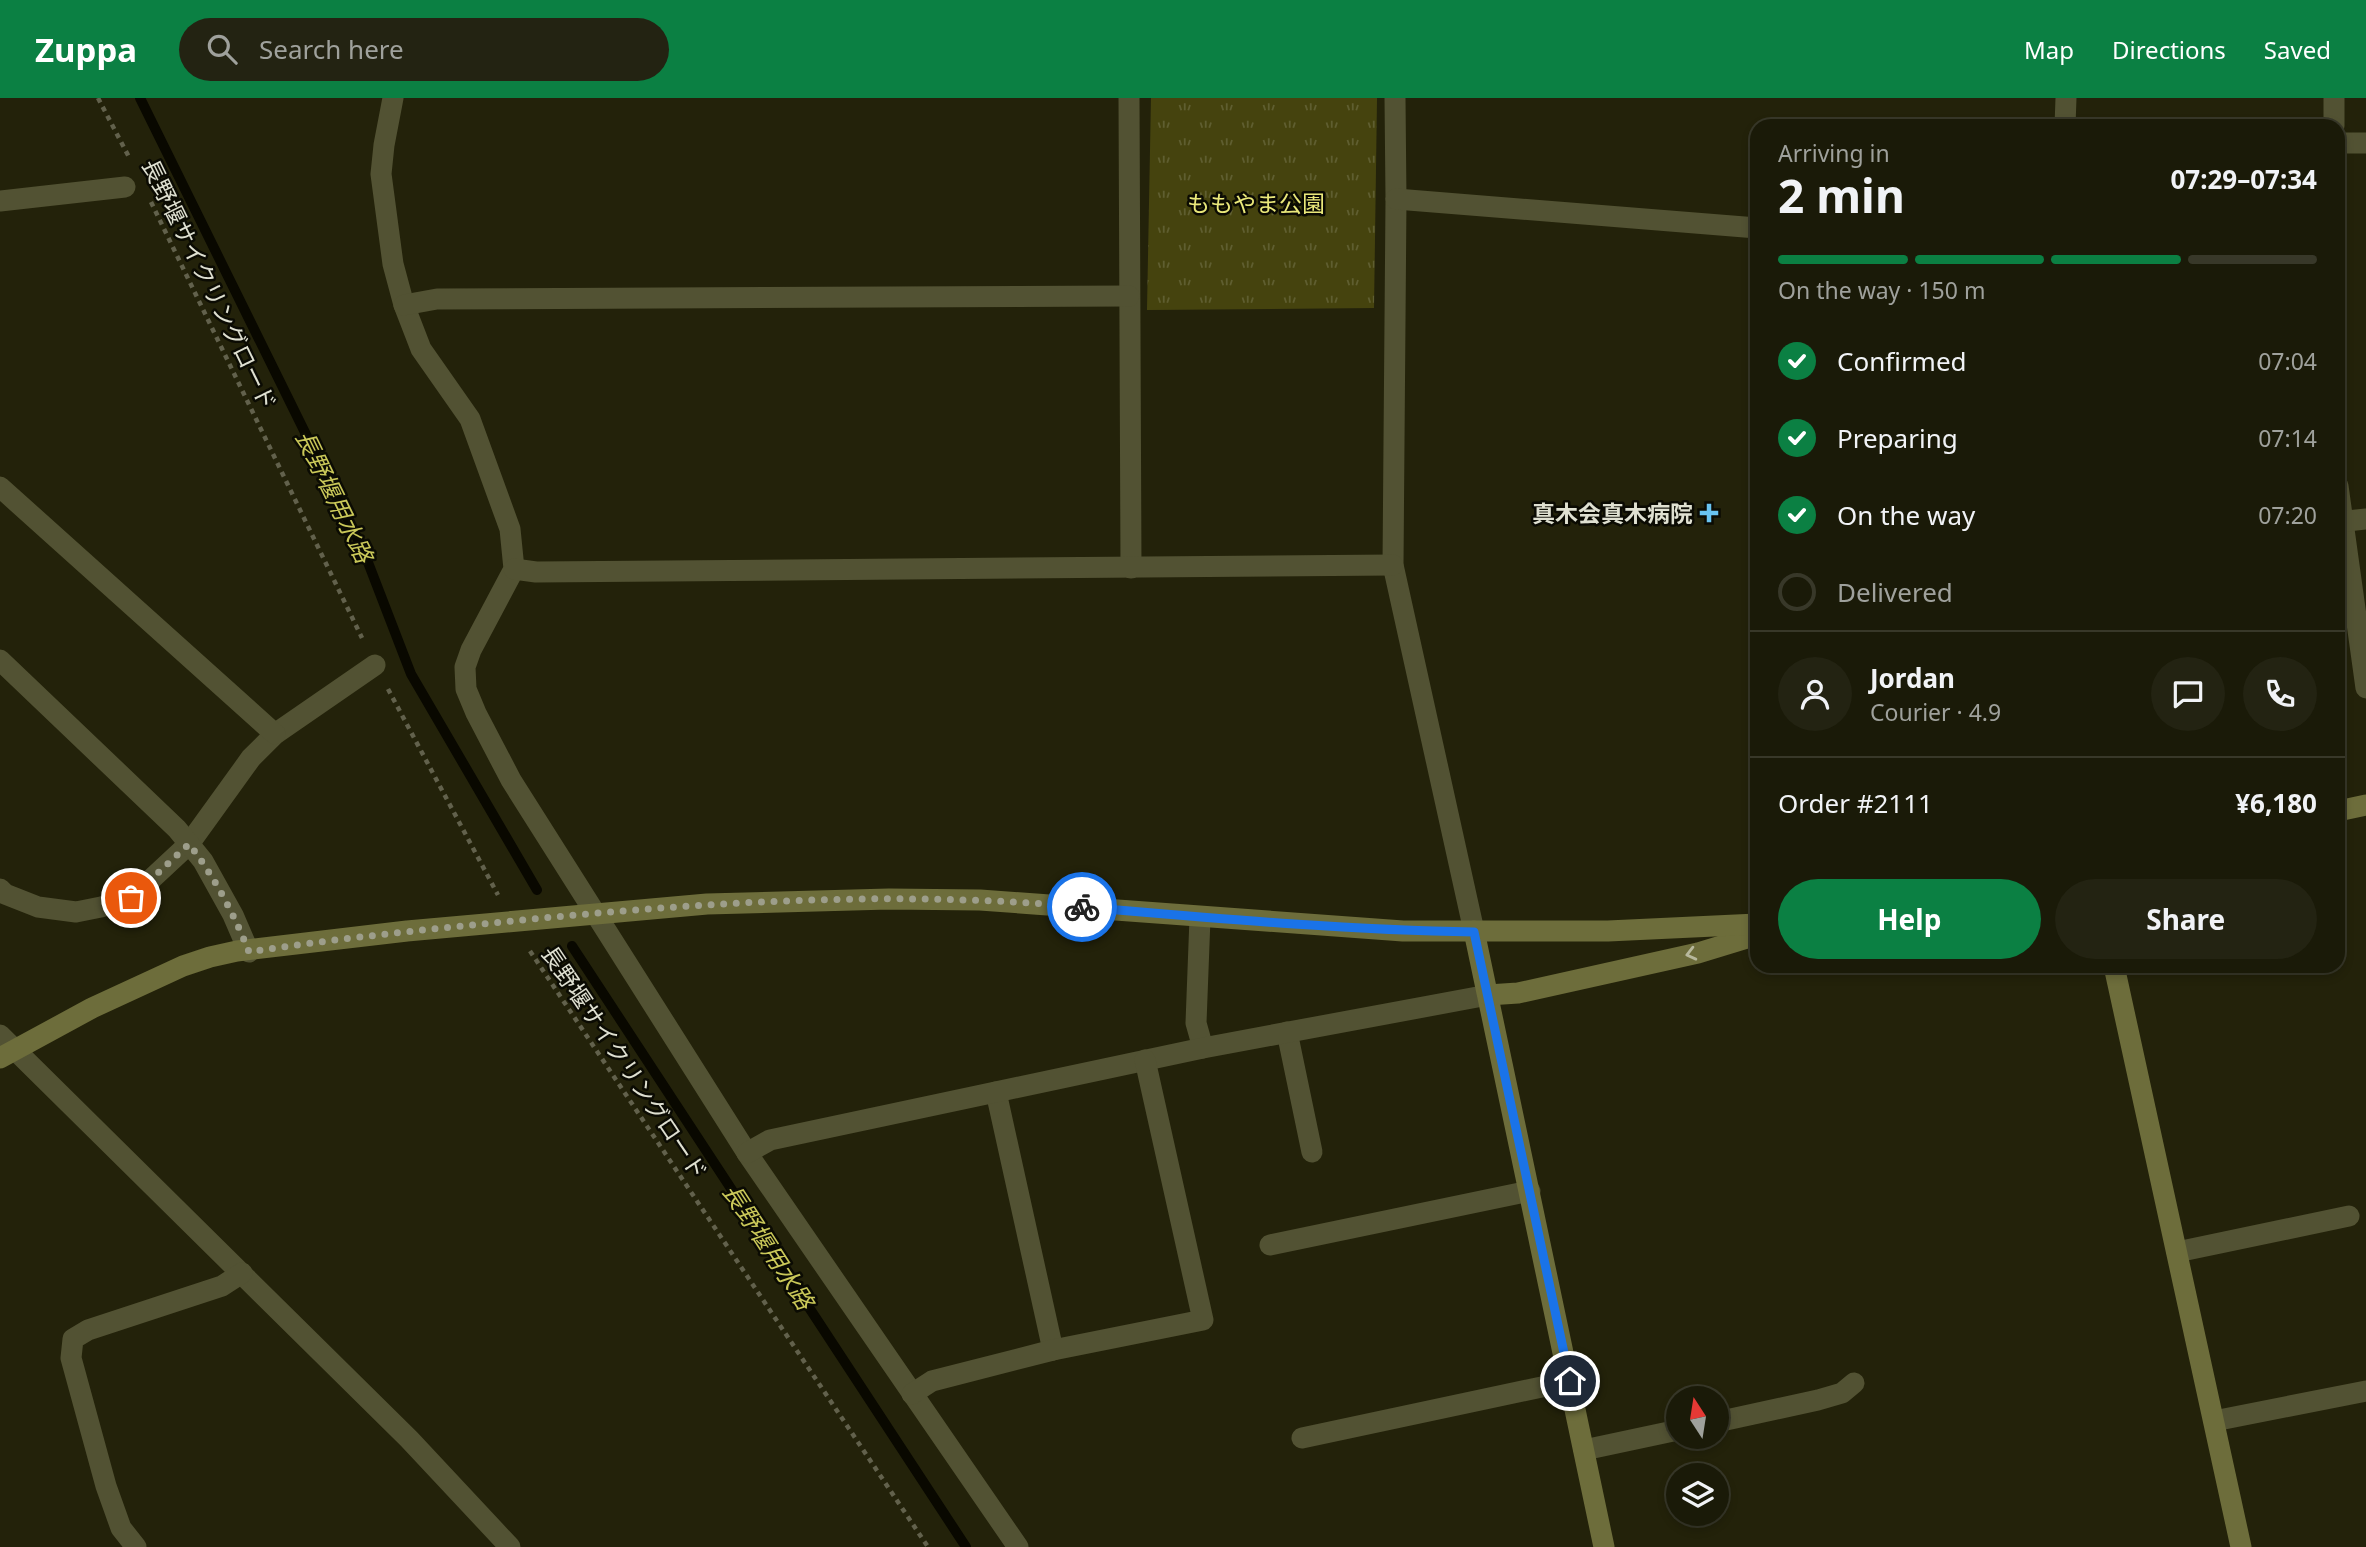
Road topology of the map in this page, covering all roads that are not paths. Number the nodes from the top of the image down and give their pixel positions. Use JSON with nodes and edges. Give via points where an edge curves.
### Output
{"nodes":[{"id":1,"x":393,"y":98,"type":"edge"},
{"id":2,"x":1129,"y":98,"type":"edge"},
{"id":3,"x":1395,"y":98,"type":"edge"},
{"id":4,"x":2066,"y":98,"type":"edge"},
{"id":5,"x":2331,"y":100,"type":"edge"},
{"id":6,"x":2065,"y":119,"type":"edge"},
{"id":7,"x":2333,"y":119,"type":"edge"},
{"id":8,"x":2345,"y":143,"type":"edge"},
{"id":9,"x":2366,"y":143,"type":"edge"},
{"id":10,"x":135,"y":182,"type":"road end"},
{"id":11,"x":1396,"y":199,"type":"junction"},
{"id":12,"x":0,"y":201,"type":"edge"},
{"id":13,"x":1750,"y":228,"type":"edge"},
{"id":14,"x":1129,"y":296,"type":"junction"},
{"id":15,"x":404,"y":305,"type":"junction"},
{"id":16,"x":0,"y":487,"type":"edge"},
{"id":17,"x":2366,"y":519,"type":"edge"},
{"id":18,"x":2345,"y":521,"type":"edge"},
{"id":19,"x":2345,"y":553,"type":"edge"},
{"id":20,"x":1393,"y":565,"type":"junction"},
{"id":21,"x":1131,"y":568,"type":"junction"},
{"id":22,"x":514,"y":569,"type":"junction"},
{"id":23,"x":0,"y":660,"type":"edge"},
{"id":24,"x":375,"y":665,"type":"road end"},
{"id":25,"x":2366,"y":688,"type":"edge"},
{"id":26,"x":275,"y":733,"type":"junction"},
{"id":27,"x":2366,"y":805,"type":"edge"},
{"id":28,"x":2345,"y":810,"type":"edge"},
{"id":29,"x":189,"y":844,"type":"junction"},
{"id":30,"x":0,"y":889,"type":"edge"},
{"id":31,"x":594,"y":913,"type":"junction"},
{"id":32,"x":1200,"y":918,"type":"junction"},
{"id":33,"x":1750,"y":924,"type":"edge"},
{"id":34,"x":1474,"y":932,"type":"junction"},
{"id":35,"x":1750,"y":938,"type":"edge"},
{"id":36,"x":249,"y":952,"type":"junction"},
{"id":37,"x":2116,"y":973,"type":"edge"},
{"id":38,"x":1488,"y":995,"type":"junction"},
{"id":39,"x":1287,"y":1032,"type":"junction"},
{"id":40,"x":5,"y":1048,"type":"edge"},
{"id":41,"x":1203,"y":1048,"type":"junction"},
{"id":42,"x":1145,"y":1060,"type":"junction"},
{"id":43,"x":996,"y":1092,"type":"junction"},
{"id":44,"x":1312,"y":1152,"type":"dead end"},
{"id":45,"x":747,"y":1153,"type":"junction"},
{"id":46,"x":1530,"y":1191,"type":"junction"},
{"id":47,"x":2349,"y":1216,"type":"dead end"},
{"id":48,"x":1269,"y":1245,"type":"dead end"},
{"id":49,"x":2177,"y":1252,"type":"junction"},
{"id":50,"x":242,"y":1273,"type":"junction"},
{"id":51,"x":1053,"y":1350,"type":"junction"},
{"id":52,"x":1570,"y":1381,"type":"junction"},
{"id":53,"x":1854,"y":1382,"type":"dead end"},
{"id":54,"x":2366,"y":1391,"type":"edge"},
{"id":55,"x":912,"y":1394,"type":"junction"},
{"id":56,"x":1729,"y":1419,"type":"edge"},
{"id":57,"x":2214,"y":1421,"type":"junction"},
{"id":58,"x":1666,"y":1433,"type":"edge"},
{"id":59,"x":1302,"y":1438,"type":"dead end"},
{"id":60,"x":1584,"y":1450,"type":"junction"},
{"id":61,"x":136,"y":1547,"type":"edge"},
{"id":62,"x":510,"y":1547,"type":"edge"},
{"id":63,"x":1018,"y":1547,"type":"edge"},
{"id":64,"x":1604,"y":1547,"type":"edge"},
{"id":65,"x":2241,"y":1547,"type":"edge"}],
"edges":[{"from":1,"to":15,"type":"street","via":[[382,174],[393,264]]},
{"from":2,"to":14,"type":"street"},
{"from":3,"to":11,"type":"street"},
{"from":4,"to":6,"type":"street"},
{"from":5,"to":7,"type":"street"},
{"from":8,"to":9,"type":"street"},
{"from":10,"to":12,"type":"street"},
{"from":11,"to":13,"type":"street"},
{"from":11,"to":20,"type":"street"},
{"from":14,"to":15,"type":"street","via":[[437,299]]},
{"from":14,"to":21,"type":"street"},
{"from":15,"to":22,"type":"street","via":[[421,349],[470,419],[510,529]]},
{"from":16,"to":26,"type":"street"},
{"from":17,"to":18,"type":"street"},
{"from":19,"to":25,"type":"street"},
{"from":20,"to":21,"type":"street"},
{"from":20,"to":34,"type":"street"},
{"from":21,"to":22,"type":"street"},
{"from":22,"to":31,"type":"street","via":[[471,650],[465,667],[466,689],[511,780]]},
{"from":23,"to":29,"type":"street"},
{"from":24,"to":26,"type":"street"},
{"from":26,"to":29,"type":"street","via":[[251,758]]},
{"from":27,"to":28,"type":"street"},
{"from":29,"to":30,"type":"street","via":[[131,898],[101,907],[76,912],[38,906]]},
{"from":29,"to":36,"type":"street","via":[[233,915]]},
{"from":31,"to":32,"type":"street","via":[[707,904],[889,899],[1055,905]]},
{"from":31,"to":36,"type":"street"},
{"from":31,"to":45,"type":"street"},
{"from":32,"to":34,"type":"street"},
{"from":32,"to":41,"type":"street","via":[[1196,1023]]},
{"from":33,"to":34,"type":"street"},
{"from":34,"to":38,"type":"street"},
{"from":35,"to":38,"type":"street","one_way":true,"via":[[1518,993]]},
{"from":36,"to":40,"type":"street","via":[[183,966]]},
{"from":37,"to":49,"type":"street"},
{"from":38,"to":39,"type":"street"},
{"from":38,"to":46,"type":"street"},
{"from":39,"to":41,"type":"street"},
{"from":39,"to":44,"type":"street"},
{"from":40,"to":50,"type":"street"},
{"from":41,"to":42,"type":"street"},
{"from":42,"to":43,"type":"street"},
{"from":42,"to":51,"type":"street","via":[[1203,1320]]},
{"from":43,"to":45,"type":"street","via":[[770,1140]]},
{"from":43,"to":51,"type":"street"},
{"from":45,"to":55,"type":"street"},
{"from":46,"to":48,"type":"street"},
{"from":46,"to":52,"type":"street"},
{"from":47,"to":49,"type":"street"},
{"from":49,"to":57,"type":"street"},
{"from":50,"to":61,"type":"street","via":[[222,1286],[72,1339],[71,1358],[106,1486],[121,1528]]},
{"from":50,"to":62,"type":"street","via":[[409,1438]]},
{"from":51,"to":55,"type":"street","via":[[932,1381]]},
{"from":52,"to":59,"type":"street"},
{"from":52,"to":60,"type":"street"},
{"from":53,"to":56,"type":"street","via":[[1842,1393]]},
{"from":54,"to":57,"type":"street"},
{"from":55,"to":63,"type":"street"},
{"from":57,"to":65,"type":"street"},
{"from":58,"to":60,"type":"street"},
{"from":60,"to":64,"type":"street"}]}
